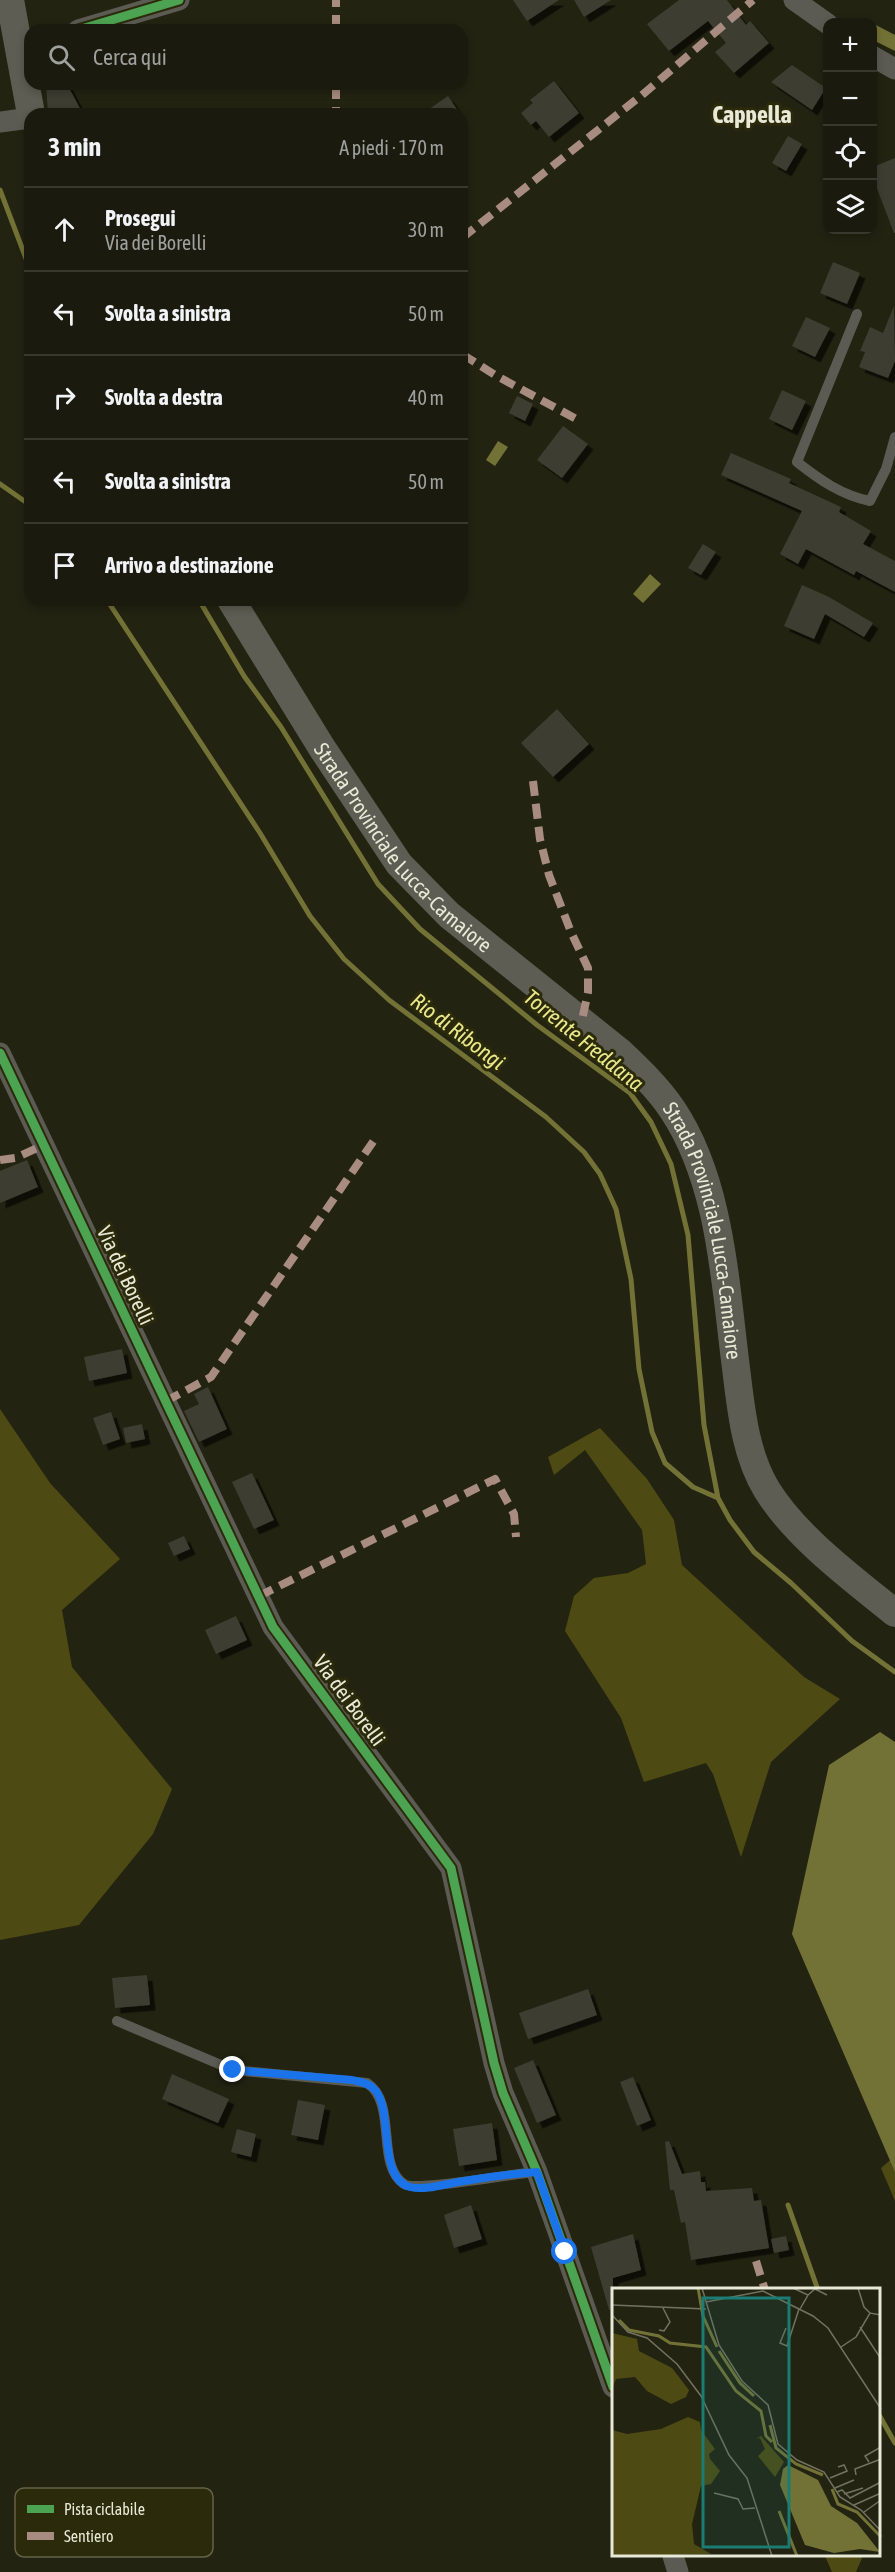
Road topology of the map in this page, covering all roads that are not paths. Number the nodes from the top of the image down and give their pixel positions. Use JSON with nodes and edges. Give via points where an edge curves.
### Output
{"nodes":[{"id":1,"x":10,"y":0,"type":"edge"},
{"id":2,"x":179,"y":0,"type":"edge"},
{"id":3,"x":795,"y":0,"type":"edge"},
{"id":4,"x":823,"y":20,"type":"edge"},
{"id":5,"x":98,"y":24,"type":"edge"},
{"id":6,"x":24,"y":42,"type":"edge"},
{"id":7,"x":24,"y":56,"type":"edge"},
{"id":8,"x":877,"y":58,"type":"edge"},
{"id":9,"x":895,"y":69,"type":"edge"},
{"id":10,"x":18,"y":119,"type":"edge"},
{"id":11,"x":857,"y":314,"type":"dead end"},
{"id":12,"x":895,"y":437,"type":"edge"},
{"id":13,"x":235,"y":606,"type":"edge"},
{"id":14,"x":0,"y":1053,"type":"edge"},
{"id":15,"x":895,"y":1613,"type":"edge"},
{"id":16,"x":117,"y":2021,"type":"dead end"},
{"id":17,"x":537,"y":2172,"type":"junction"},
{"id":18,"x":612,"y":2384,"type":"edge"},
{"id":19,"x":673,"y":2557,"type":"edge"},
{"id":20,"x":678,"y":2572,"type":"edge"}],
"edges":[{"from":1,"to":6,"type":"main road"},
{"from":2,"to":5,"type":"street"},
{"from":3,"to":4,"type":"street"},
{"from":7,"to":10,"type":"main road"},
{"from":8,"to":9,"type":"street"},
{"from":11,"to":12,"type":"lane","via":[[797,462],[821,481],[853,498],[870,501]]},
{"from":13,"to":15,"type":"main road","name":"Strada Provinciale Lucca-Camaiore","via":[[399,864],[449,915],[620,1052],[672,1110],[714,1209],[743,1419],[757,1468],[767,1490],[796,1528]]},
{"from":14,"to":17,"type":"street","name":"Via dei Borelli","via":[[273,1627],[451,1868],[494,2063]]},
{"from":16,"to":17,"type":"lane","via":[[233,2070],[366,2083],[381,2100],[394,2172],[410,2187]]},
{"from":17,"to":18,"type":"street","name":"Via dei Borelli"},
{"from":19,"to":20,"type":"street"}]}
